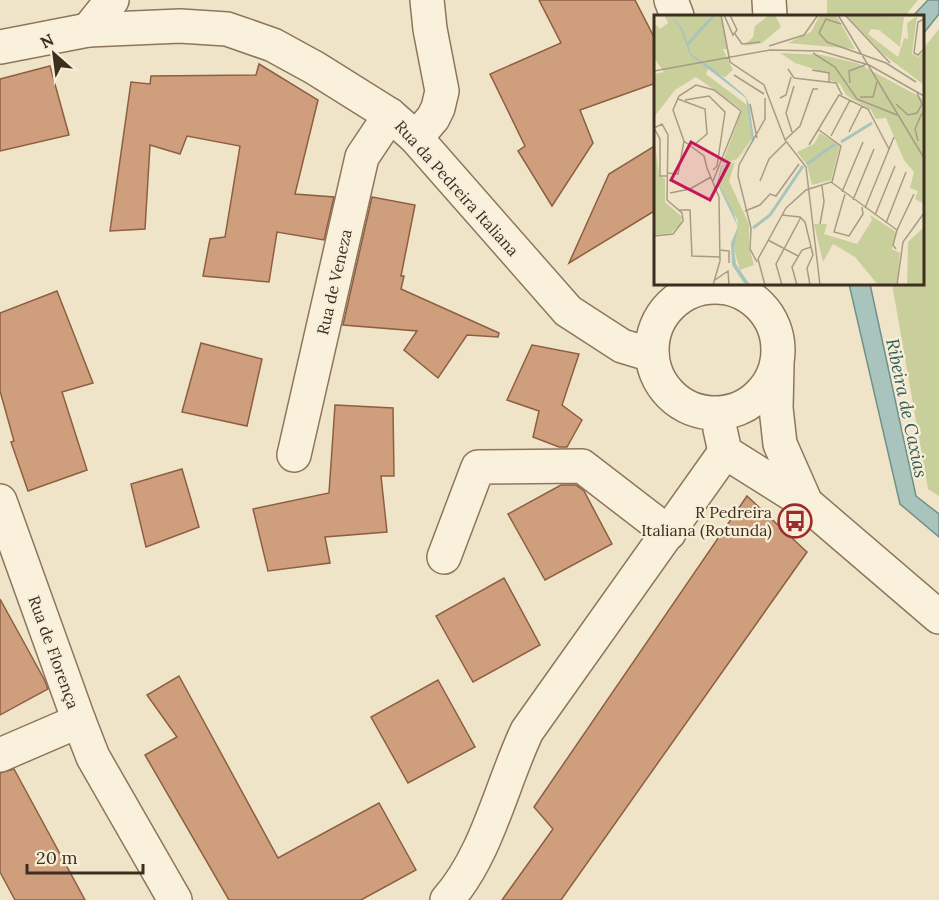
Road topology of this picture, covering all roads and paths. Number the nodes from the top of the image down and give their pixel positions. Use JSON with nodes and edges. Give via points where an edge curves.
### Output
{"nodes":[{"id":1,"x":112,"y":0,"type":"edge"},
{"id":2,"x":427,"y":0,"type":"edge"},
{"id":3,"x":671,"y":0,"type":"edge"},
{"id":4,"x":769,"y":0,"type":"edge"},
{"id":5,"x":677,"y":15,"type":"edge"},
{"id":6,"x":770,"y":15,"type":"edge"},
{"id":7,"x":88,"y":30,"type":"junction"},
{"id":8,"x":0,"y":47,"type":"edge"},
{"id":9,"x":390,"y":115,"type":"junction"},
{"id":10,"x":416,"y":138,"type":"junction"},
{"id":11,"x":769,"y":285,"type":"edge"},
{"id":12,"x":699,"y":287,"type":"edge"},
{"id":13,"x":772,"y":324,"type":"junction"},
{"id":14,"x":652,"y":355,"type":"junction"},
{"id":15,"x":777,"y":364,"type":"junction"},
{"id":16,"x":716,"y":413,"type":"junction"},
{"id":17,"x":725,"y":452,"type":"junction"},
{"id":18,"x":294,"y":455,"type":"dead end"},
{"id":19,"x":0,"y":501,"type":"edge"},
{"id":20,"x":806,"y":503,"type":"junction"},
{"id":21,"x":669,"y":533,"type":"junction"},
{"id":22,"x":444,"y":557,"type":"dead end"},
{"id":23,"x":939,"y":617,"type":"edge"},
{"id":24,"x":79,"y":721,"type":"junction"},
{"id":25,"x":0,"y":755,"type":"edge"},
{"id":26,"x":175,"y":900,"type":"edge"},
{"id":27,"x":447,"y":900,"type":"edge"}],
"edges":[{"from":1,"to":7,"type":"street"},
{"from":2,"to":10,"type":"street","via":[[442,91],[433,118]]},
{"from":3,"to":5,"type":"street"},
{"from":4,"to":6,"type":"street"},
{"from":7,"to":8,"type":"street","name":"Rua da Pedreira Italiana"},
{"from":7,"to":9,"type":"street","name":"Rua da Pedreira Italiana","via":[[180,26],[227,29],[281,50]]},
{"from":9,"to":10,"type":"street","name":"Rua da Pedreira Italiana"},
{"from":9,"to":18,"type":"street","name":"Rua de Veneza","via":[[362,157]]},
{"from":10,"to":14,"type":"street","name":"Rua da Pedreira Italiana","via":[[568,311],[622,346]]},
{"from":11,"to":13,"type":"street"},
{"from":12,"to":13,"type":"street","via":[[741,293],[759,305]]},
{"from":12,"to":14,"type":"street","via":[[677,300],[663,315],[654,334]]},
{"from":13,"to":15,"type":"street","via":[[778,343]]},
{"from":14,"to":16,"type":"street","via":[[656,374],[680,403],[697,411]]},
{"from":15,"to":16,"type":"street","via":[[769,383],[755,399],[737,409]]},
{"from":15,"to":20,"type":"street","via":[[780,444]]},
{"from":16,"to":17,"type":"street"},
{"from":17,"to":20,"type":"street"},
{"from":17,"to":21,"type":"street"},
{"from":19,"to":24,"type":"street","name":"Rua de Florença"},
{"from":20,"to":23,"type":"street"},
{"from":21,"to":22,"type":"street","via":[[582,466],[478,467]]},
{"from":21,"to":27,"type":"street","via":[[527,731],[474,861]]},
{"from":24,"to":25,"type":"street","name":"Rua de Florença"},
{"from":24,"to":26,"type":"street","via":[[93,757]]}]}
